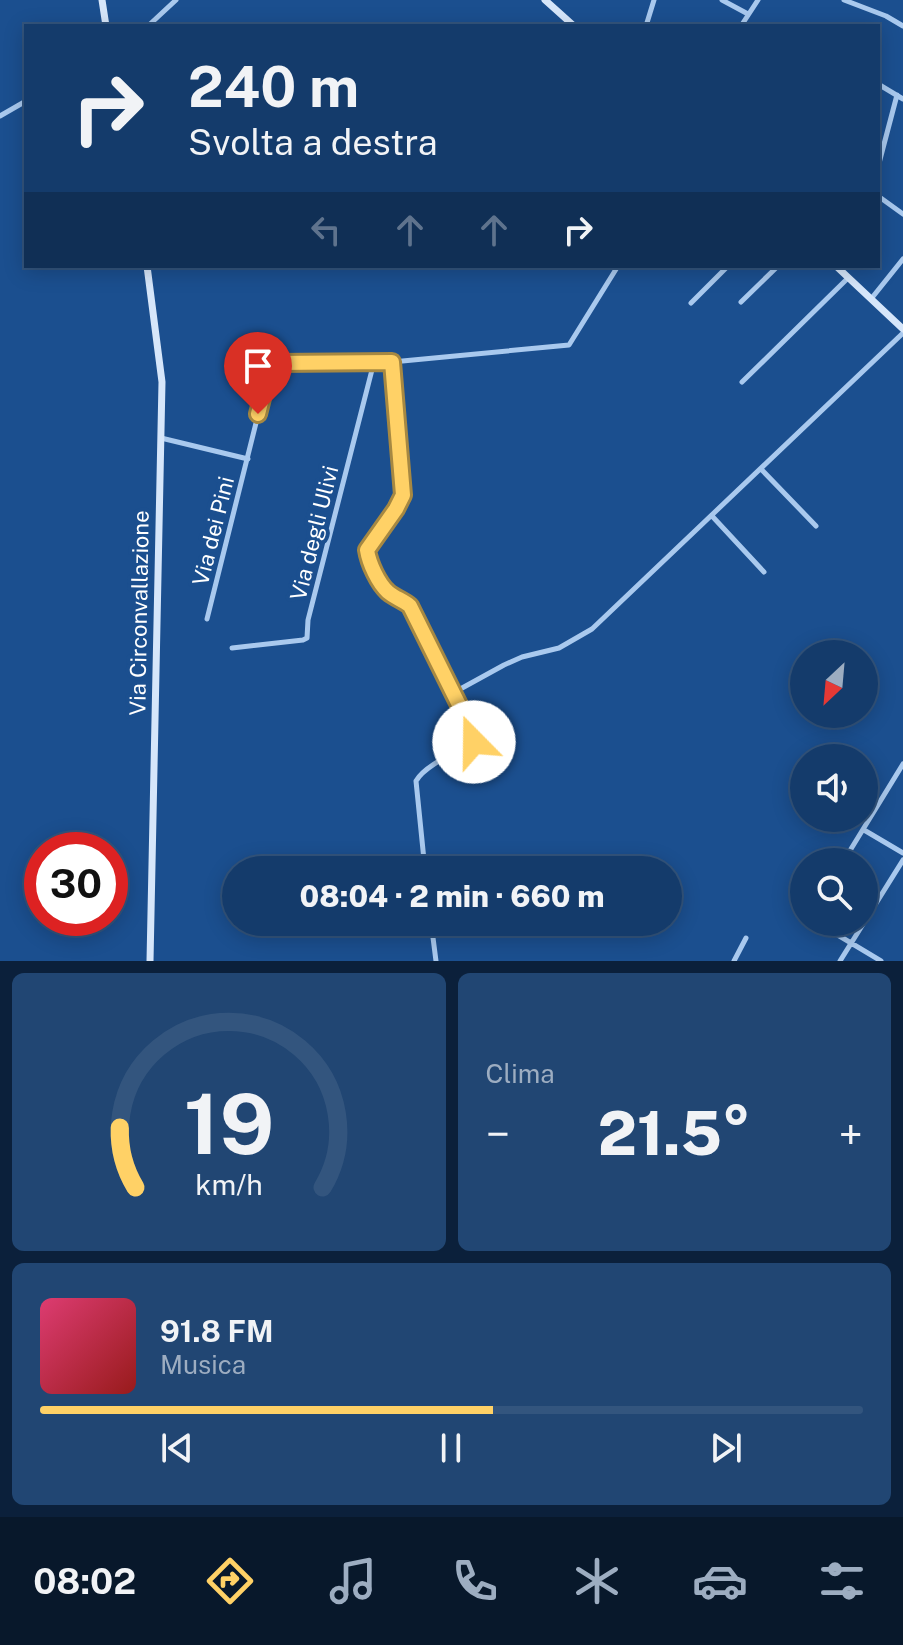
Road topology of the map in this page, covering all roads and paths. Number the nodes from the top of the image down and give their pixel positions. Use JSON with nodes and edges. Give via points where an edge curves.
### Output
{"nodes":[{"id":1,"x":102,"y":0,"type":"edge"},
{"id":2,"x":176,"y":0,"type":"edge"},
{"id":3,"x":545,"y":0,"type":"edge"},
{"id":4,"x":654,"y":0,"type":"edge"},
{"id":5,"x":722,"y":0,"type":"edge"},
{"id":6,"x":758,"y":0,"type":"edge"},
{"id":7,"x":844,"y":0,"type":"edge"},
{"id":8,"x":748,"y":14,"type":"junction"},
{"id":9,"x":106,"y":24,"type":"edge"},
{"id":10,"x":150,"y":24,"type":"edge"},
{"id":11,"x":572,"y":24,"type":"edge"},
{"id":12,"x":647,"y":24,"type":"edge"},
{"id":13,"x":742,"y":24,"type":"edge"},
{"id":14,"x":903,"y":26,"type":"edge"},
{"id":15,"x":880,"y":85,"type":"edge"},
{"id":16,"x":900,"y":97,"type":"edge"},
{"id":17,"x":24,"y":102,"type":"edge"},
{"id":18,"x":0,"y":116,"type":"edge"},
{"id":19,"x":880,"y":161,"type":"edge"},
{"id":20,"x":880,"y":197,"type":"edge"},
{"id":21,"x":903,"y":214,"type":"edge"},
{"id":22,"x":903,"y":259,"type":"edge"},
{"id":23,"x":147,"y":268,"type":"edge"},
{"id":24,"x":617,"y":268,"type":"edge"},
{"id":25,"x":726,"y":268,"type":"edge"},
{"id":26,"x":776,"y":268,"type":"edge"},
{"id":27,"x":838,"y":268,"type":"edge"},
{"id":28,"x":848,"y":278,"type":"junction"},
{"id":29,"x":871,"y":299,"type":"junction"},
{"id":30,"x":741,"y":302,"type":"dead end"},
{"id":31,"x":691,"y":303,"type":"dead end"},
{"id":32,"x":903,"y":331,"type":"edge"},
{"id":33,"x":374,"y":362,"type":"junction"},
{"id":34,"x":392,"y":362,"type":"junction"},
{"id":35,"x":742,"y":382,"type":"dead end"},
{"id":36,"x":161,"y":438,"type":"junction"},
{"id":37,"x":248,"y":459,"type":"junction"},
{"id":38,"x":761,"y":469,"type":"junction"},
{"id":39,"x":712,"y":516,"type":"junction"},
{"id":40,"x":816,"y":526,"type":"dead end"},
{"id":41,"x":764,"y":572,"type":"dead end"},
{"id":42,"x":207,"y":619,"type":"dead end"},
{"id":43,"x":232,"y":648,"type":"dead end"},
{"id":44,"x":453,"y":693,"type":"junction"},
{"id":45,"x":903,"y":764,"type":"edge"},
{"id":46,"x":878,"y":806,"type":"edge"},
{"id":47,"x":867,"y":832,"type":"edge"},
{"id":48,"x":903,"y":853,"type":"edge"},
{"id":49,"x":423,"y":856,"type":"edge"},
{"id":50,"x":903,"y":860,"type":"edge"},
{"id":51,"x":433,"y":936,"type":"edge"},
{"id":52,"x":838,"y":936,"type":"edge"},
{"id":53,"x":746,"y":938,"type":"dead end"},
{"id":54,"x":851,"y":944,"type":"junction"},
{"id":55,"x":150,"y":961,"type":"edge"},
{"id":56,"x":436,"y":961,"type":"edge"},
{"id":57,"x":734,"y":961,"type":"edge"},
{"id":58,"x":840,"y":961,"type":"edge"},
{"id":59,"x":881,"y":961,"type":"edge"}],
"edges":[{"from":1,"to":9,"type":"main road"},
{"from":2,"to":10,"type":"street"},
{"from":3,"to":11,"type":"main road"},
{"from":4,"to":12,"type":"street"},
{"from":5,"to":8,"type":"street"},
{"from":6,"to":8,"type":"street"},
{"from":7,"to":14,"type":"street"},
{"from":8,"to":13,"type":"street"},
{"from":15,"to":16,"type":"street"},
{"from":16,"to":19,"type":"street"},
{"from":17,"to":18,"type":"street"},
{"from":20,"to":21,"type":"street"},
{"from":22,"to":29,"type":"street"},
{"from":23,"to":36,"type":"main road","name":"Via Circonvallazione","via":[[162,382]]},
{"from":24,"to":34,"type":"street","via":[[569,345]]},
{"from":25,"to":31,"type":"street"},
{"from":26,"to":30,"type":"street"},
{"from":27,"to":28,"type":"main road"},
{"from":28,"to":29,"type":"main road"},
{"from":28,"to":35,"type":"street"},
{"from":29,"to":32,"type":"main road"},
{"from":32,"to":38,"type":"street"},
{"from":33,"to":34,"type":"street"},
{"from":33,"to":37,"type":"street","name":"Via dei Pini","via":[[270,367]]},
{"from":33,"to":43,"type":"street","name":"Via degli Ulivi","via":[[308,636]]},
{"from":34,"to":44,"type":"street","via":[[403,495],[367,550],[368,557],[386,591],[410,606]]},
{"from":36,"to":37,"type":"street"},
{"from":36,"to":55,"type":"main road","name":"Via Circonvallazione"},
{"from":37,"to":42,"type":"street","name":"Via dei Pini"},
{"from":38,"to":39,"type":"street"},
{"from":38,"to":40,"type":"street"},
{"from":39,"to":41,"type":"street"},
{"from":39,"to":44,"type":"street","via":[[592,629],[559,648],[504,665]]},
{"from":44,"to":49,"type":"street","via":[[474,742],[418,776]]},
{"from":45,"to":46,"type":"street"},
{"from":47,"to":48,"type":"street"},
{"from":50,"to":54,"type":"street"},
{"from":51,"to":56,"type":"street"},
{"from":52,"to":54,"type":"street"},
{"from":53,"to":57,"type":"street"},
{"from":54,"to":58,"type":"street"},
{"from":54,"to":59,"type":"street"}]}
